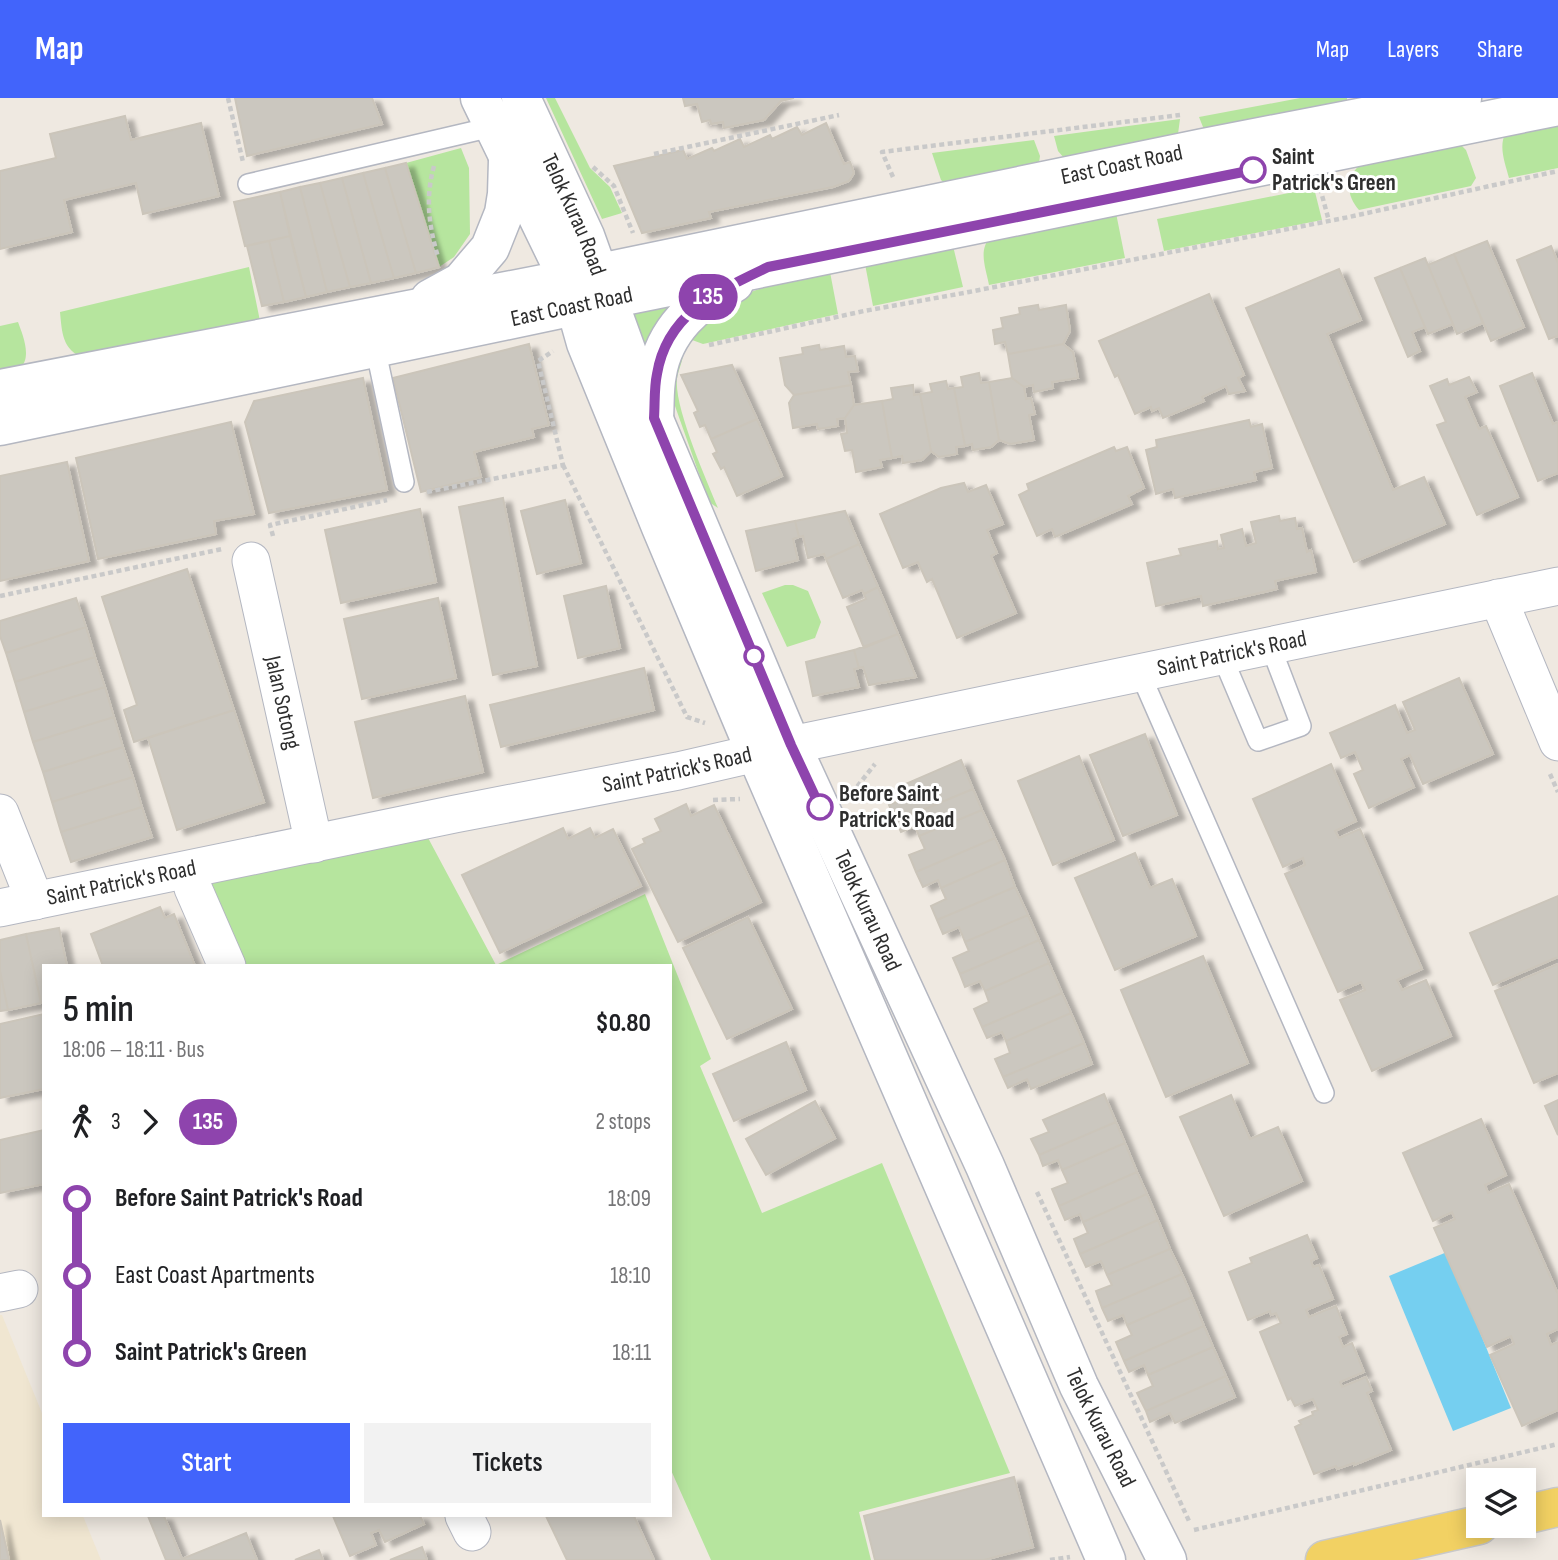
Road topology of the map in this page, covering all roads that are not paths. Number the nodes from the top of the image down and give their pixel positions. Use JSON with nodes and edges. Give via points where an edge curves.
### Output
{"nodes":[{"id":1,"x":1462,"y":98,"type":"edge"},
{"id":2,"x":524,"y":104,"type":"edge"},
{"id":3,"x":1558,"y":106,"type":"edge"},
{"id":4,"x":493,"y":128,"type":"edge"},
{"id":5,"x":248,"y":184,"type":"road end"},
{"id":6,"x":768,"y":267,"type":"junction"},
{"id":7,"x":588,"y":289,"type":"junction"},
{"id":8,"x":413,"y":308,"type":"junction"},
{"id":9,"x":375,"y":347,"type":"junction"},
{"id":10,"x":0,"y":389,"type":"edge"},
{"id":11,"x":654,"y":418,"type":"junction"},
{"id":12,"x":0,"y":426,"type":"edge"},
{"id":13,"x":399,"y":491,"type":"road end"},
{"id":14,"x":249,"y":549,"type":"road end"},
{"id":15,"x":1558,"y":586,"type":"edge"},
{"id":16,"x":1498,"y":598,"type":"junction"},
{"id":17,"x":1270,"y":645,"type":"junction"},
{"id":18,"x":1222,"y":656,"type":"junction"},
{"id":19,"x":1140,"y":673,"type":"junction"},
{"id":20,"x":1558,"y":743,"type":"edge"},
{"id":21,"x":773,"y":749,"type":"junction"},
{"id":22,"x":0,"y":813,"type":"edge"},
{"id":23,"x":314,"y":844,"type":"junction"},
{"id":24,"x":188,"y":870,"type":"junction"},
{"id":25,"x":36,"y":901,"type":"junction"},
{"id":26,"x":0,"y":908,"type":"edge"},
{"id":27,"x":226,"y":964,"type":"edge"},
{"id":28,"x":1324,"y":1093,"type":"dead end"},
{"id":29,"x":1558,"y":1507,"type":"edge"},
{"id":30,"x":1536,"y":1512,"type":"edge"},
{"id":31,"x":1466,"y":1528,"type":"edge"},
{"id":32,"x":1106,"y":1560,"type":"edge"},
{"id":33,"x":1167,"y":1560,"type":"edge"},
{"id":34,"x":1325,"y":1560,"type":"edge"}],
"edges":[{"from":1,"to":7,"type":"main road","name":"East Coast Road","via":[[1230,143]]},
{"from":2,"to":4,"type":"main road"},
{"from":2,"to":7,"type":"main road","name":"Telok Kurau Road"},
{"from":3,"to":6,"type":"main road","name":"East Coast Road"},
{"from":4,"to":5,"type":"lane"},
{"from":4,"to":7,"type":"main road","name":"Telok Kurau Road"},
{"from":4,"to":8,"type":"main road","via":[[507,194],[490,248],[461,282]]},
{"from":6,"to":7,"type":"main road","name":"East Coast Road"},
{"from":6,"to":11,"type":"main road","via":[[716,292],[681,322],[664,350],[657,374]]},
{"from":7,"to":8,"type":"main road","name":"East Coast Road"},
{"from":7,"to":9,"type":"main road","name":"East Coast Road"},
{"from":7,"to":11,"type":"main road","name":"Telok Kurau Road"},
{"from":7,"to":21,"type":"main road","name":"Telok Kurau Road","via":[[586,343],[618,423]]},
{"from":8,"to":10,"type":"main road","name":"East Coast Road"},
{"from":9,"to":12,"type":"main road","name":"East Coast Road"},
{"from":9,"to":13,"type":"lane"},
{"from":11,"to":21,"type":"main road","name":"Telok Kurau Road"},
{"from":14,"to":23,"type":"street","name":"Jalan Sotong"},
{"from":15,"to":16,"type":"street","name":"Saint Patrick's Road"},
{"from":16,"to":17,"type":"street","name":"Saint Patrick's Road"},
{"from":16,"to":20,"type":"street"},
{"from":17,"to":18,"type":"street","name":"Saint Patrick's Road"},
{"from":17,"to":18,"type":"lane","via":[[1301,726],[1258,741]]},
{"from":18,"to":19,"type":"street","name":"Saint Patrick's Road"},
{"from":19,"to":21,"type":"street","name":"Saint Patrick's Road"},
{"from":19,"to":28,"type":"lane"},
{"from":21,"to":23,"type":"street","name":"Saint Patrick's Road"},
{"from":21,"to":32,"type":"main road","name":"Telok Kurau Road"},
{"from":21,"to":33,"type":"main road","name":"Telok Kurau Road","via":[[985,1166],[1079,1386]]},
{"from":22,"to":25,"type":"street"},
{"from":23,"to":24,"type":"street","name":"Saint Patrick's Road"},
{"from":24,"to":25,"type":"street","name":"Saint Patrick's Road"},
{"from":24,"to":27,"type":"street"},
{"from":25,"to":26,"type":"street","name":"Saint Patrick's Road"},
{"from":29,"to":30,"type":"main road"},
{"from":31,"to":34,"type":"main road"}]}
